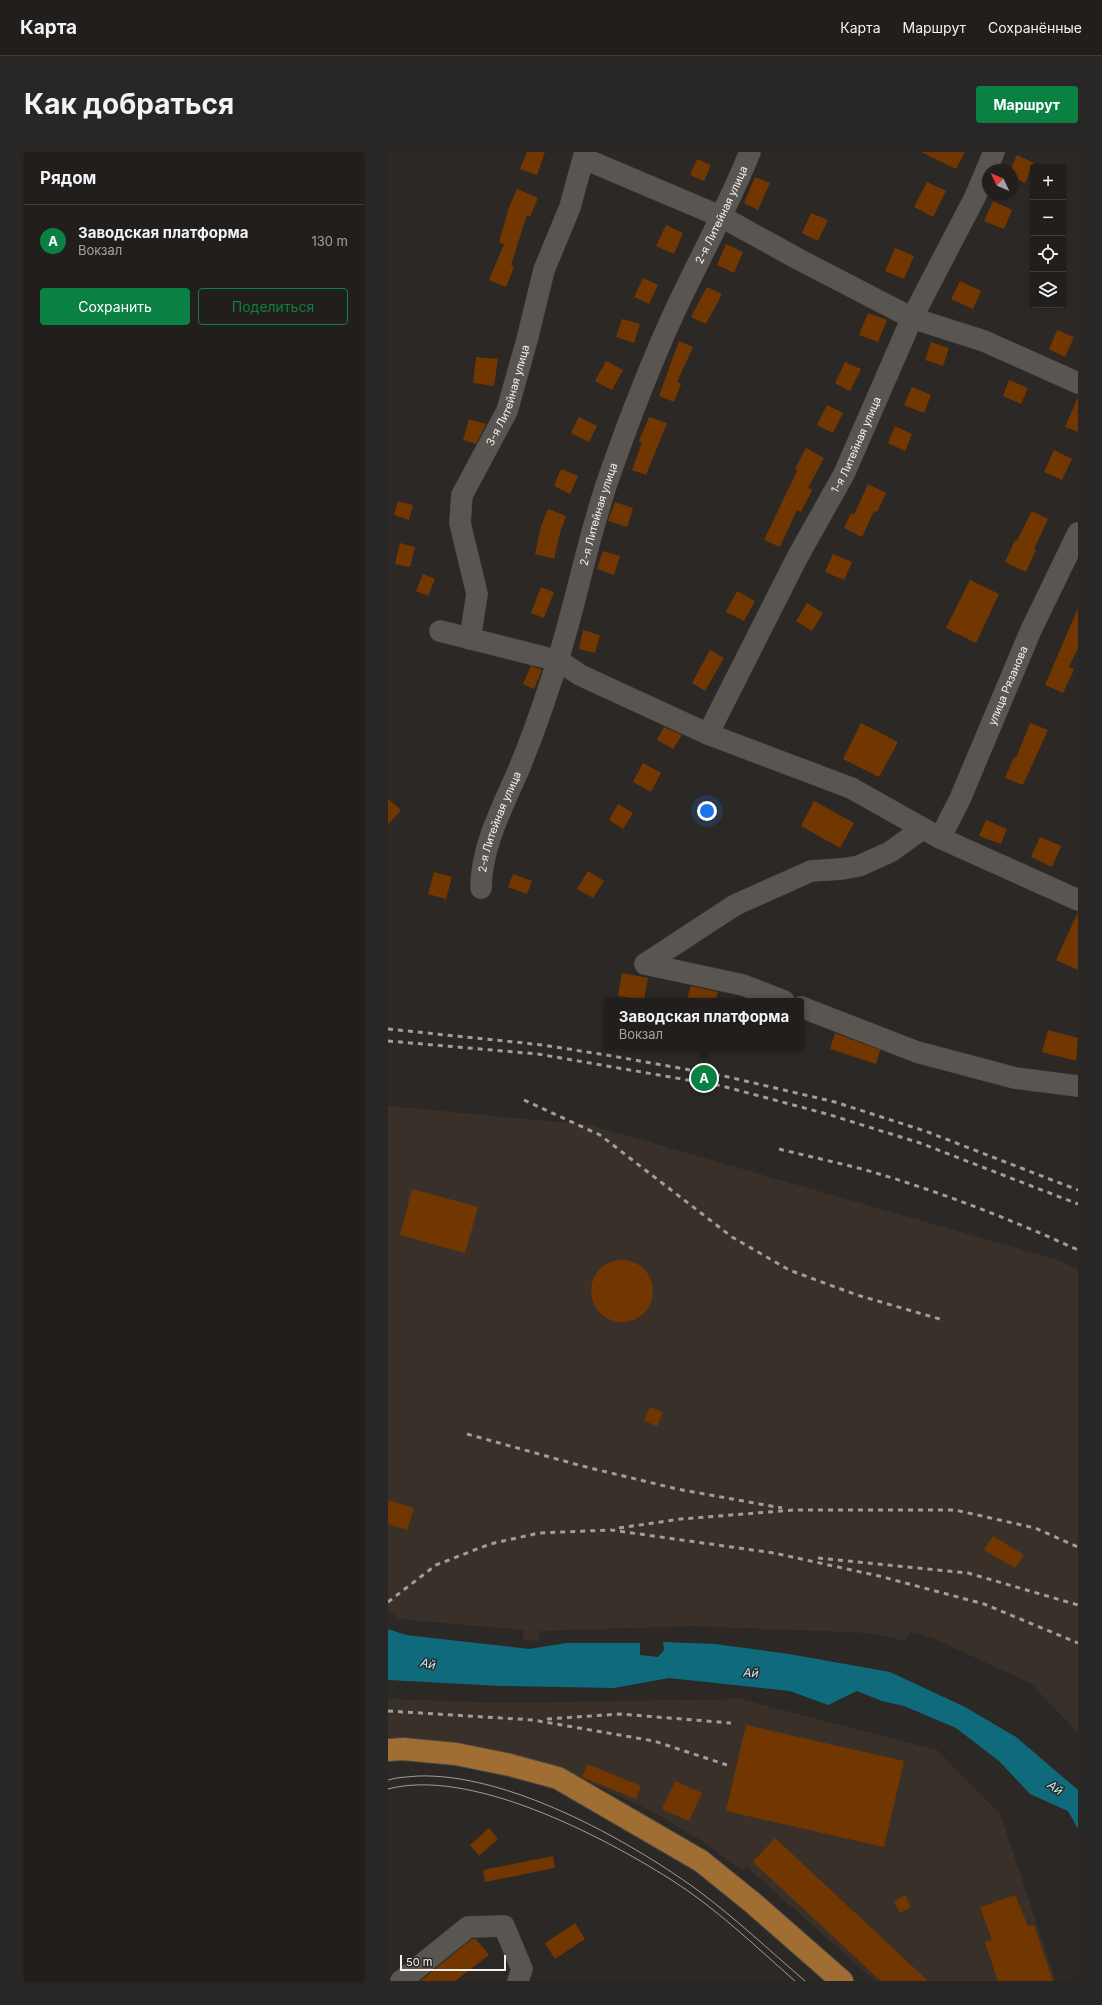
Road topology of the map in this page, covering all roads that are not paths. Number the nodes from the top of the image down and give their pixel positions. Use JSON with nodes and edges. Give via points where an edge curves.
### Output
{"nodes":[{"id":1,"x":750,"y":152,"type":"edge"},
{"id":2,"x":994,"y":152,"type":"edge"},
{"id":3,"x":585,"y":155,"type":"edge"},
{"id":4,"x":722,"y":217,"type":"junction"},
{"id":5,"x":912,"y":318,"type":"junction"},
{"id":6,"x":1078,"y":383,"type":"edge"},
{"id":7,"x":1078,"y":533,"type":"edge"},
{"id":8,"x":440,"y":631,"type":"dead end"},
{"id":9,"x":470,"y":639,"type":"junction"},
{"id":10,"x":559,"y":661,"type":"junction"},
{"id":11,"x":708,"y":734,"type":"junction"},
{"id":12,"x":931,"y":833,"type":"junction"},
{"id":13,"x":481,"y":888,"type":"dead end"},
{"id":14,"x":1078,"y":900,"type":"edge"},
{"id":15,"x":776,"y":998,"type":"edge"},
{"id":16,"x":804,"y":1008,"type":"edge"},
{"id":17,"x":1078,"y":1086,"type":"edge"},
{"id":18,"x":395,"y":1749,"type":"edge"},
{"id":19,"x":401,"y":1981,"type":"edge"},
{"id":20,"x":518,"y":1981,"type":"edge"},
{"id":21,"x":842,"y":1981,"type":"edge"}],
"edges":[{"from":1,"to":4,"type":"street","name":"2-я Литейная улица"},
{"from":2,"to":5,"type":"street","name":"1-я Литейная улица","via":[[975,197]]},
{"from":3,"to":4,"type":"street"},
{"from":3,"to":9,"type":"street","name":"3-я Литейная улица","via":[[570,207],[544,270],[507,410],[462,495],[460,523],[477,594]]},
{"from":4,"to":5,"type":"street"},
{"from":4,"to":10,"type":"street","name":"2-я Литейная улица","via":[[649,370],[609,476]]},
{"from":5,"to":6,"type":"street","via":[[984,341]]},
{"from":5,"to":11,"type":"street","name":"1-я Литейная улица","via":[[844,474],[798,556]]},
{"from":7,"to":12,"type":"street","name":"улица Рязанова","via":[[1031,630],[960,799]]},
{"from":8,"to":9,"type":"street"},
{"from":9,"to":10,"type":"street"},
{"from":10,"to":11,"type":"street","via":[[580,675]]},
{"from":10,"to":13,"type":"street","name":"2-я Литейная улица","via":[[531,740],[496,823],[481,871]]},
{"from":11,"to":12,"type":"street","via":[[850,788]]},
{"from":12,"to":14,"type":"street"},
{"from":12,"to":15,"type":"street","via":[[859,866],[811,871],[735,905],[645,964],[743,985]]},
{"from":16,"to":17,"type":"street","via":[[917,1052],[1015,1078]]},
{"from":18,"to":21,"type":"main road","via":[[456,1754],[558,1778],[701,1861]]},
{"from":19,"to":20,"type":"street","via":[[468,1927],[504,1926],[522,1969]]}]}
